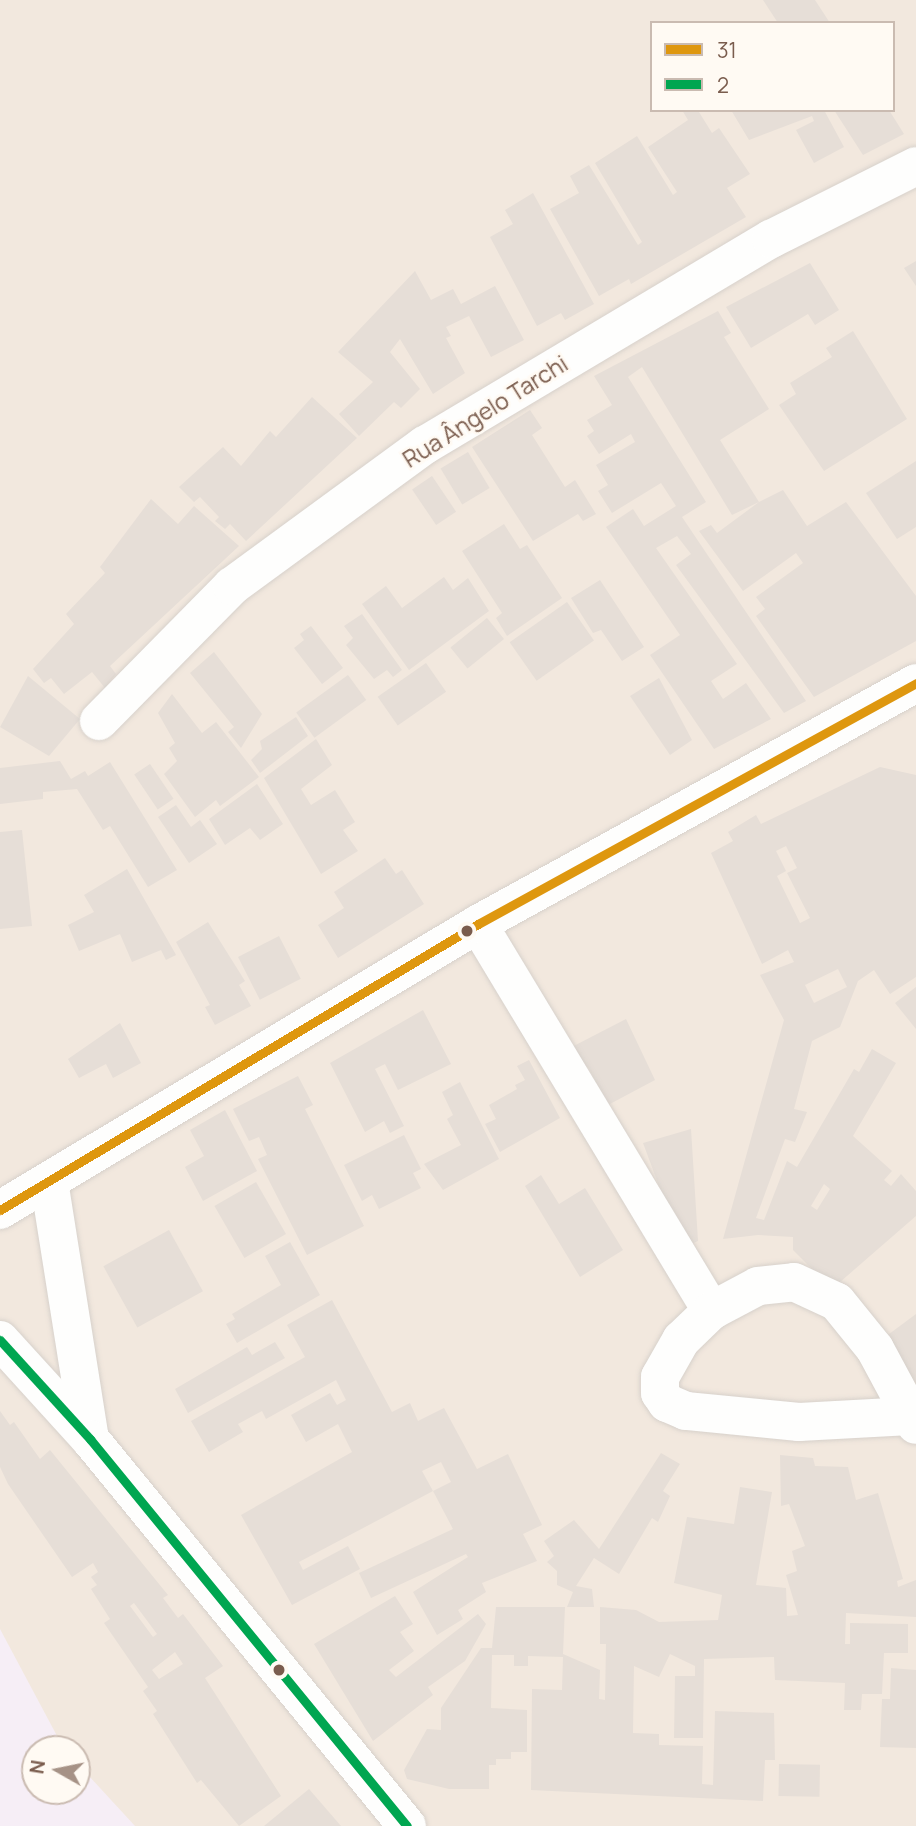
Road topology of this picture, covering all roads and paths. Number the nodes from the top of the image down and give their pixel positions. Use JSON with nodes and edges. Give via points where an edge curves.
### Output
{"nodes":[{"id":1,"x":916,"y":166,"type":"edge"},
{"id":2,"x":916,"y":683,"type":"edge"},
{"id":3,"x":99,"y":721,"type":"dead end"},
{"id":4,"x":478,"y":924,"type":"junction"},
{"id":5,"x":49,"y":1181,"type":"junction"},
{"id":6,"x":0,"y":1210,"type":"edge"},
{"id":7,"x":711,"y":1311,"type":"junction"},
{"id":8,"x":0,"y":1340,"type":"edge"},
{"id":9,"x":913,"y":1420,"type":"edge"},
{"id":10,"x":90,"y":1439,"type":"junction"},
{"id":11,"x":407,"y":1826,"type":"edge"}],
"edges":[{"from":1,"to":3,"type":"street","name":"Rua Ângelo Tarchi","via":[[771,239],[425,444],[232,586]]},
{"from":2,"to":4,"type":"street"},
{"from":4,"to":5,"type":"street"},
{"from":4,"to":7,"type":"street"},
{"from":5,"to":6,"type":"street"},
{"from":5,"to":10,"type":"street"},
{"from":7,"to":9,"type":"street","via":[[776,1281],[814,1289],[837,1302],[875,1349]]},
{"from":7,"to":9,"type":"street","via":[[666,1361],[660,1393],[667,1403],[685,1412],[799,1422]]},
{"from":8,"to":10,"type":"street"},
{"from":10,"to":11,"type":"street"}]}
